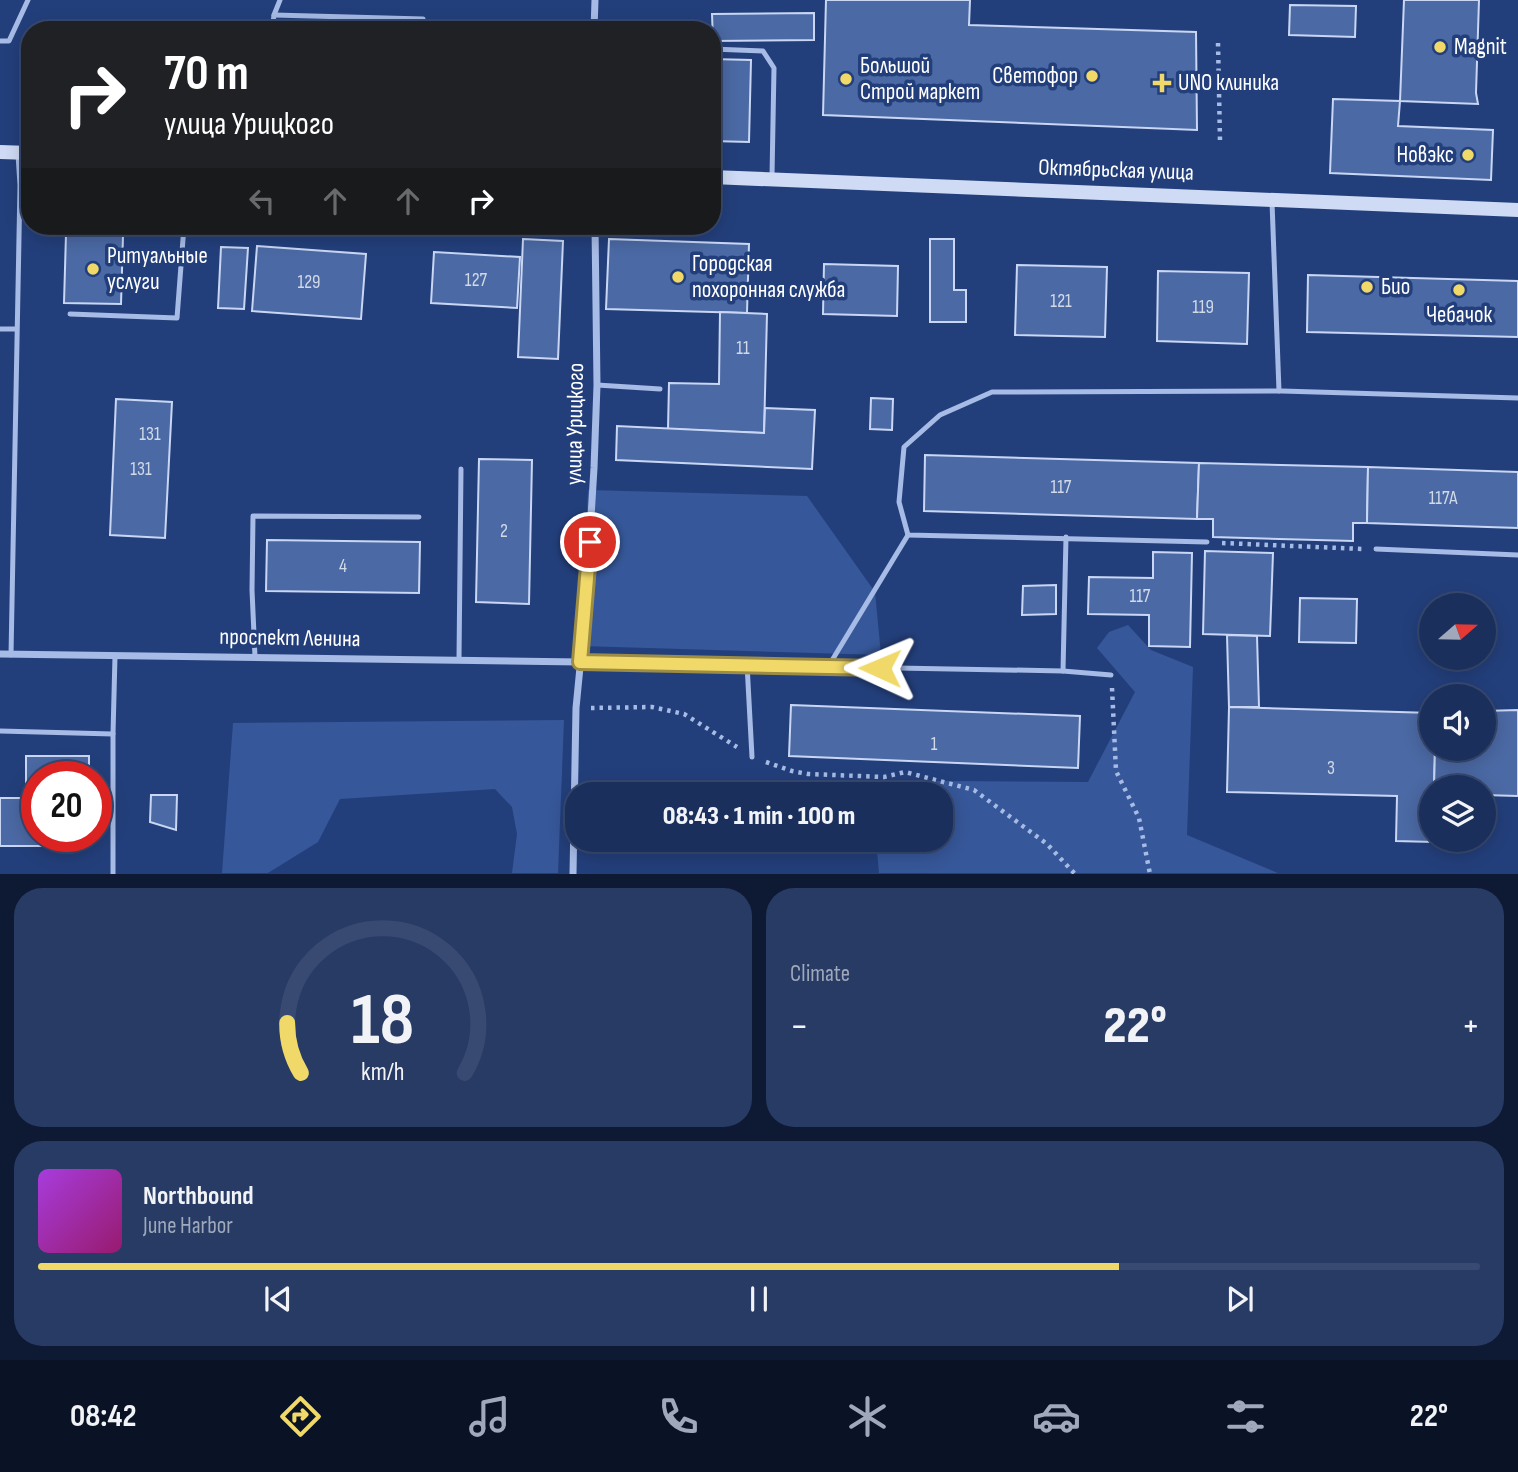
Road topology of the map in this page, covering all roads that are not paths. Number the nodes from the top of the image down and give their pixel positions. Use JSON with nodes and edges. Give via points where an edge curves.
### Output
{"nodes":[{"id":1,"x":28,"y":0,"type":"edge"},
{"id":2,"x":280,"y":0,"type":"edge"},
{"id":3,"x":595,"y":0,"type":"edge"},
{"id":4,"x":274,"y":15,"type":"junction"},
{"id":5,"x":423,"y":19,"type":"dead end"},
{"id":6,"x":273,"y":21,"type":"edge"},
{"id":7,"x":594,"y":21,"type":"edge"},
{"id":8,"x":0,"y":41,"type":"edge"},
{"id":9,"x":721,"y":49,"type":"edge"},
{"id":10,"x":0,"y":152,"type":"edge"},
{"id":11,"x":21,"y":153,"type":"edge"},
{"id":12,"x":21,"y":177,"type":"edge"},
{"id":13,"x":721,"y":177,"type":"edge"},
{"id":14,"x":772,"y":180,"type":"junction"},
{"id":15,"x":1272,"y":198,"type":"junction"},
{"id":16,"x":1518,"y":210,"type":"edge"},
{"id":17,"x":183,"y":235,"type":"edge"},
{"id":18,"x":595,"y":235,"type":"edge"},
{"id":19,"x":70,"y":314,"type":"dead end"},
{"id":20,"x":0,"y":329,"type":"edge"},
{"id":21,"x":16,"y":329,"type":"junction"},
{"id":22,"x":597,"y":385,"type":"junction"},
{"id":23,"x":660,"y":389,"type":"dead end"},
{"id":24,"x":1279,"y":391,"type":"junction"},
{"id":25,"x":1518,"y":398,"type":"edge"},
{"id":26,"x":461,"y":469,"type":"dead end"},
{"id":27,"x":419,"y":517,"type":"dead end"},
{"id":28,"x":908,"y":535,"type":"junction"},
{"id":29,"x":1066,"y":537,"type":"junction"},
{"id":30,"x":1207,"y":542,"type":"road end"},
{"id":31,"x":1376,"y":549,"type":"road end"},
{"id":32,"x":1518,"y":555,"type":"edge"},
{"id":33,"x":0,"y":654,"type":"edge"},
{"id":34,"x":10,"y":655,"type":"junction"},
{"id":35,"x":115,"y":656,"type":"junction"},
{"id":36,"x":255,"y":657,"type":"junction"},
{"id":37,"x":459,"y":659,"type":"junction"},
{"id":38,"x":580,"y":662,"type":"junction"},
{"id":39,"x":747,"y":664,"type":"junction"},
{"id":40,"x":828,"y":667,"type":"junction"},
{"id":41,"x":1063,"y":671,"type":"junction"},
{"id":42,"x":1111,"y":675,"type":"road end"},
{"id":43,"x":0,"y":731,"type":"edge"},
{"id":44,"x":113,"y":734,"type":"junction"},
{"id":45,"x":752,"y":757,"type":"road end"},
{"id":46,"x":113,"y":873,"type":"edge"},
{"id":47,"x":573,"y":873,"type":"edge"}],
"edges":[{"from":1,"to":8,"type":"lane","via":[[9,41]]},
{"from":2,"to":4,"type":"lane"},
{"from":3,"to":7,"type":"street"},
{"from":4,"to":5,"type":"lane"},
{"from":4,"to":6,"type":"lane"},
{"from":9,"to":14,"type":"lane","via":[[763,51],[774,68]]},
{"from":10,"to":11,"type":"main road"},
{"from":12,"to":21,"type":"lane"},
{"from":13,"to":14,"type":"main road","name":"Октябрьская улица"},
{"from":14,"to":15,"type":"main road","name":"Октябрьская улица"},
{"from":15,"to":16,"type":"main road","name":"Октябрьская улица"},
{"from":15,"to":24,"type":"lane"},
{"from":17,"to":19,"type":"lane","via":[[177,318]]},
{"from":18,"to":22,"type":"street","name":"улица Урицкого"},
{"from":20,"to":21,"type":"lane"},
{"from":21,"to":34,"type":"lane"},
{"from":22,"to":23,"type":"lane"},
{"from":22,"to":38,"type":"street","name":"улица Урицкого"},
{"from":24,"to":25,"type":"lane"},
{"from":24,"to":28,"type":"lane","via":[[992,393],[940,415],[904,447],[899,502]]},
{"from":26,"to":37,"type":"lane"},
{"from":27,"to":36,"type":"lane","via":[[253,516]]},
{"from":28,"to":29,"type":"lane"},
{"from":28,"to":40,"type":"lane"},
{"from":29,"to":30,"type":"lane"},
{"from":29,"to":41,"type":"lane"},
{"from":31,"to":32,"type":"lane"},
{"from":33,"to":34,"type":"street","name":"проспект Ленина"},
{"from":34,"to":35,"type":"street","name":"проспект Ленина"},
{"from":35,"to":36,"type":"street","name":"проспект Ленина"},
{"from":35,"to":44,"type":"lane"},
{"from":36,"to":37,"type":"street","name":"проспект Ленина"},
{"from":37,"to":38,"type":"street","name":"проспект Ленина"},
{"from":38,"to":39,"type":"lane"},
{"from":38,"to":47,"type":"street","name":"улица Урицкого"},
{"from":39,"to":40,"type":"lane"},
{"from":39,"to":45,"type":"lane"},
{"from":40,"to":41,"type":"lane"},
{"from":41,"to":42,"type":"lane"},
{"from":43,"to":44,"type":"lane"},
{"from":44,"to":46,"type":"lane"}]}
